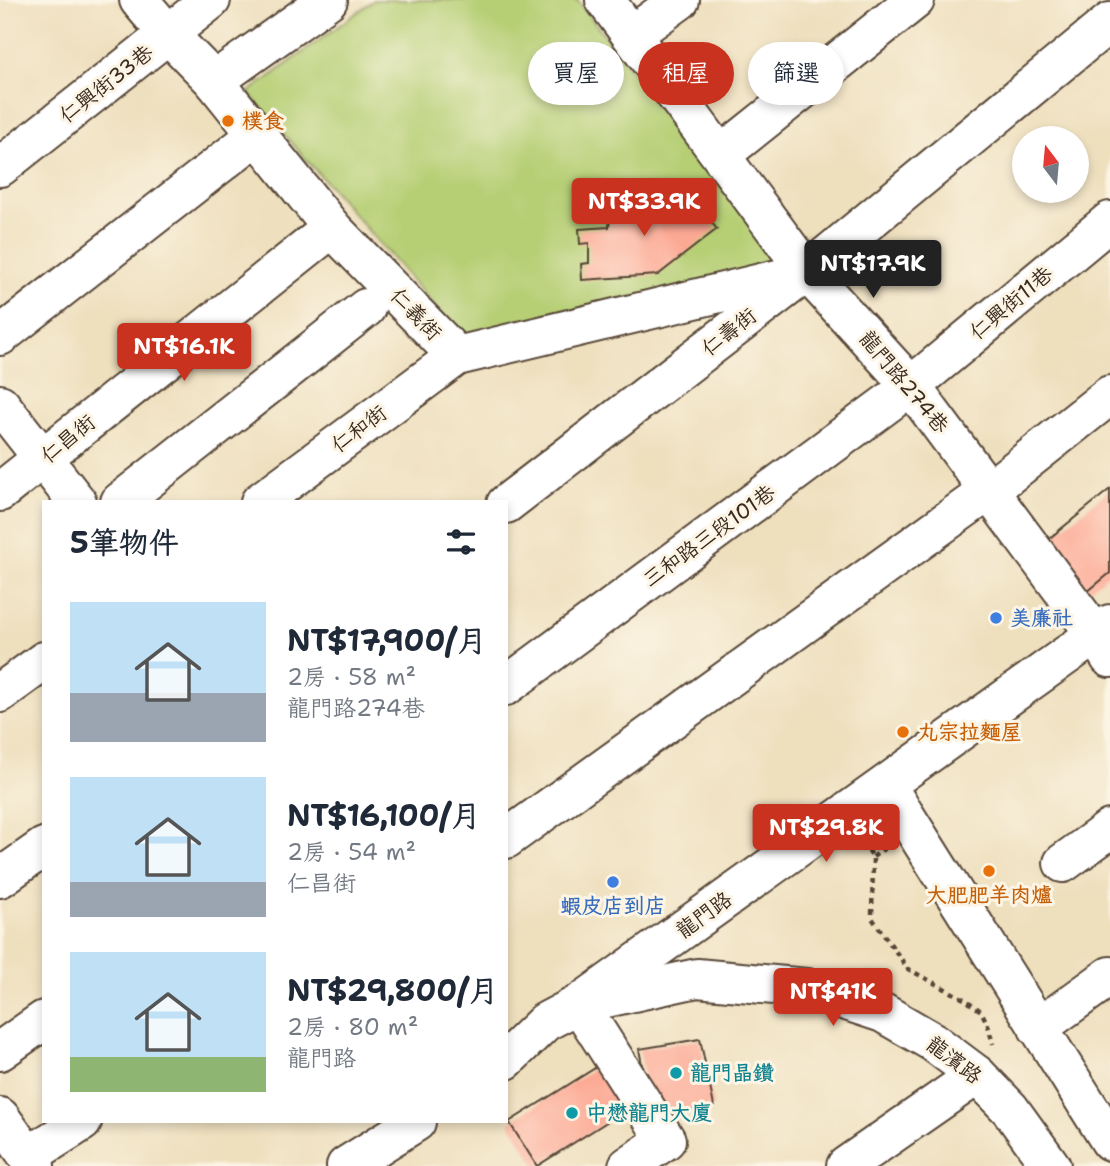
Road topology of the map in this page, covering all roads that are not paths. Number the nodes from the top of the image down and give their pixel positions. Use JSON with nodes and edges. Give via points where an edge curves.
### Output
{"nodes":[{"id":1,"x":139,"y":0,"type":"edge"},
{"id":2,"x":211,"y":0,"type":"edge"},
{"id":3,"x":328,"y":0,"type":"edge"},
{"id":4,"x":605,"y":0,"type":"edge"},
{"id":5,"x":680,"y":0,"type":"edge"},
{"id":6,"x":915,"y":0,"type":"edge"},
{"id":7,"x":1101,"y":0,"type":"edge"},
{"id":8,"x":1110,"y":12,"type":"edge"},
{"id":9,"x":1110,"y":22,"type":"edge"},
{"id":10,"x":168,"y":34,"type":"junction"},
{"id":11,"x":633,"y":34,"type":"junction"},
{"id":12,"x":214,"y":81,"type":"junction"},
{"id":13,"x":258,"y":134,"type":"junction"},
{"id":14,"x":722,"y":154,"type":"junction"},
{"id":15,"x":0,"y":167,"type":"edge"},
{"id":16,"x":1110,"y":221,"type":"edge"},
{"id":17,"x":332,"y":228,"type":"junction"},
{"id":18,"x":807,"y":272,"type":"junction"},
{"id":19,"x":366,"y":308,"type":"dead end"},
{"id":20,"x":0,"y":336,"type":"edge"},
{"id":21,"x":457,"y":356,"type":"junction"},
{"id":22,"x":912,"y":386,"type":"junction"},
{"id":23,"x":1110,"y":395,"type":"edge"},
{"id":24,"x":0,"y":404,"type":"edge"},
{"id":25,"x":44,"y":458,"type":"junction"},
{"id":26,"x":990,"y":490,"type":"junction"},
{"id":27,"x":0,"y":492,"type":"edge"},
{"id":28,"x":76,"y":500,"type":"edge"},
{"id":29,"x":123,"y":500,"type":"edge"},
{"id":30,"x":263,"y":500,"type":"edge"},
{"id":31,"x":508,"y":502,"type":"edge"},
{"id":32,"x":1105,"y":639,"type":"edge"},
{"id":33,"x":42,"y":662,"type":"edge"},
{"id":34,"x":508,"y":685,"type":"edge"},
{"id":35,"x":0,"y":693,"type":"edge"},
{"id":36,"x":886,"y":785,"type":"junction"},
{"id":37,"x":1110,"y":829,"type":"edge"},
{"id":38,"x":508,"y":838,"type":"edge"},
{"id":39,"x":42,"y":848,"type":"edge"},
{"id":40,"x":1063,"y":863,"type":"dead end"},
{"id":41,"x":0,"y":878,"type":"edge"},
{"id":42,"x":1110,"y":976,"type":"edge"},
{"id":43,"x":579,"y":1004,"type":"junction"},
{"id":44,"x":42,"y":1021,"type":"edge"},
{"id":45,"x":1038,"y":1028,"type":"junction"},
{"id":46,"x":0,"y":1051,"type":"edge"},
{"id":47,"x":508,"y":1058,"type":"edge"},
{"id":48,"x":988,"y":1062,"type":"junction"},
{"id":49,"x":2,"y":1123,"type":"edge"},
{"id":50,"x":81,"y":1123,"type":"edge"},
{"id":51,"x":414,"y":1123,"type":"edge"},
{"id":52,"x":1107,"y":1129,"type":"edge"},
{"id":53,"x":32,"y":1161,"type":"edge"},
{"id":54,"x":1047,"y":1165,"type":"edge"},
{"id":55,"x":346,"y":1166,"type":"edge"},
{"id":56,"x":628,"y":1166,"type":"edge"},
{"id":57,"x":846,"y":1166,"type":"edge"}],
"edges":[{"from":1,"to":10,"type":"street","name":"仁義街"},
{"from":2,"to":10,"type":"street","name":"仁興街33巷"},
{"from":3,"to":12,"type":"street"},
{"from":4,"to":11,"type":"street","name":"龍門路274巷"},
{"from":5,"to":11,"type":"street"},
{"from":6,"to":14,"type":"street"},
{"from":7,"to":8,"type":"street"},
{"from":9,"to":18,"type":"street","name":"仁壽街"},
{"from":10,"to":12,"type":"street","name":"仁義街"},
{"from":10,"to":15,"type":"street","name":"仁興街33巷"},
{"from":11,"to":14,"type":"street","name":"龍門路274巷"},
{"from":12,"to":13,"type":"street","name":"仁義街"},
{"from":13,"to":17,"type":"street","name":"仁義街"},
{"from":13,"to":20,"type":"street"},
{"from":14,"to":18,"type":"street","name":"龍門路274巷"},
{"from":16,"to":22,"type":"street","name":"仁興街11巷"},
{"from":17,"to":21,"type":"street","name":"仁義街"},
{"from":17,"to":25,"type":"street","name":"仁昌街"},
{"from":18,"to":21,"type":"street","name":"仁義街"},
{"from":18,"to":22,"type":"street","name":"龍門路274巷"},
{"from":18,"to":31,"type":"street","name":"仁壽街"},
{"from":19,"to":29,"type":"street"},
{"from":21,"to":30,"type":"street","name":"仁和街"},
{"from":22,"to":26,"type":"street","name":"龍門路274巷"},
{"from":22,"to":34,"type":"street","name":"三和路三段101巷"},
{"from":23,"to":26,"type":"street"},
{"from":24,"to":25,"type":"street"},
{"from":25,"to":27,"type":"street","name":"仁昌街"},
{"from":25,"to":28,"type":"street"},
{"from":26,"to":32,"type":"street","name":"龍門路274巷"},
{"from":26,"to":38,"type":"street"},
{"from":32,"to":36,"type":"street","name":"龍門路"},
{"from":33,"to":35,"type":"street"},
{"from":36,"to":43,"type":"street","name":"龍門路"},
{"from":36,"to":45,"type":"street"},
{"from":37,"to":40,"type":"street"},
{"from":39,"to":41,"type":"street"},
{"from":42,"to":45,"type":"street"},
{"from":43,"to":47,"type":"street","name":"龍門路","via":[[545,1022]]},
{"from":43,"to":48,"type":"street","name":"龍濱路","via":[[696,978],[807,988],[883,1013],[933,1042]]},
{"from":43,"to":56,"type":"street","via":[[666,1140]]},
{"from":44,"to":46,"type":"street"},
{"from":45,"to":52,"type":"street"},
{"from":48,"to":54,"type":"street","name":"龍濱路","via":[[1010,1110]]},
{"from":48,"to":57,"type":"street"},
{"from":49,"to":53,"type":"street"},
{"from":50,"to":53,"type":"street"},
{"from":51,"to":55,"type":"street"}]}
